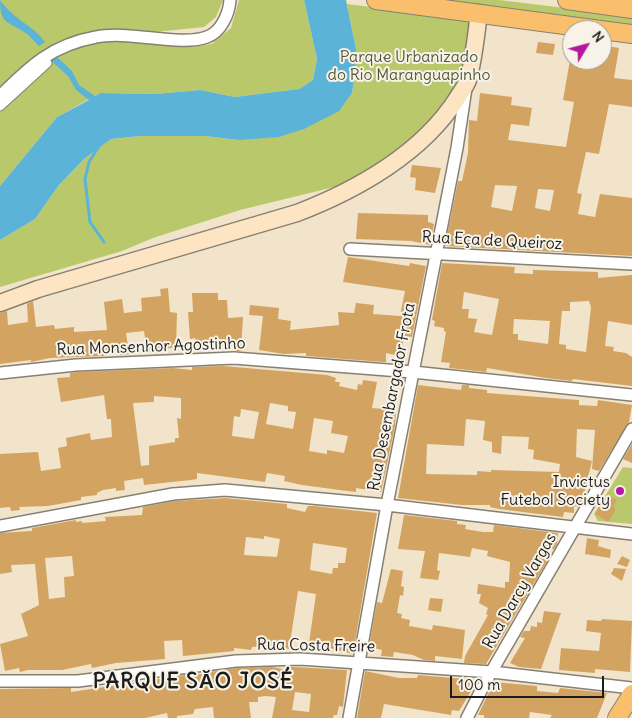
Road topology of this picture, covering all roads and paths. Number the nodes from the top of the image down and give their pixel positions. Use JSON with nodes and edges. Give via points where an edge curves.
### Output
{"nodes":[{"id":1,"x":230,"y":0,"type":"edge"},
{"id":2,"x":376,"y":0,"type":"edge"},
{"id":3,"x":567,"y":0,"type":"edge"},
{"id":4,"x":632,"y":9,"type":"edge"},
{"id":5,"x":480,"y":13,"type":"junction"},
{"id":6,"x":632,"y":34,"type":"edge"},
{"id":7,"x":44,"y":60,"type":"junction"},
{"id":8,"x":467,"y":82,"type":"junction"},
{"id":9,"x":0,"y":96,"type":"edge"},
{"id":10,"x":0,"y":106,"type":"edge"},
{"id":11,"x":350,"y":249,"type":"dead end"},
{"id":12,"x":437,"y":254,"type":"junction"},
{"id":13,"x":632,"y":264,"type":"edge"},
{"id":14,"x":0,"y":303,"type":"edge"},
{"id":15,"x":413,"y":372,"type":"junction"},
{"id":16,"x":0,"y":373,"type":"edge"},
{"id":17,"x":632,"y":395,"type":"edge"},
{"id":18,"x":632,"y":429,"type":"edge"},
{"id":19,"x":387,"y":505,"type":"junction"},
{"id":20,"x":0,"y":526,"type":"edge"},
{"id":21,"x":575,"y":528,"type":"junction"},
{"id":22,"x":632,"y":534,"type":"edge"},
{"id":23,"x":359,"y":662,"type":"junction"},
{"id":24,"x":492,"y":672,"type":"junction"},
{"id":25,"x":0,"y":681,"type":"edge"},
{"id":26,"x":632,"y":688,"type":"edge"},
{"id":27,"x":632,"y":694,"type":"edge"},
{"id":28,"x":349,"y":718,"type":"edge"},
{"id":29,"x":467,"y":718,"type":"edge"},
{"id":30,"x":617,"y":718,"type":"edge"}],
"edges":[{"from":1,"to":7,"type":"street","via":[[224,22],[207,37],[189,40],[108,35],[58,49]]},
{"from":2,"to":5,"type":"main road"},
{"from":3,"to":4,"type":"main road"},
{"from":5,"to":6,"type":"main road"},
{"from":5,"to":8,"type":"main road"},
{"from":7,"to":9,"type":"street","via":[[32,64]]},
{"from":7,"to":10,"type":"street"},
{"from":8,"to":12,"type":"street","name":"Rua Desembargador Frota"},
{"from":8,"to":14,"type":"main road","via":[[450,110],[430,132],[374,175],[330,200],[289,216]]},
{"from":11,"to":12,"type":"street","name":"Rua Eça de Queiroz"},
{"from":12,"to":13,"type":"street","name":"Rua Eça de Queiroz"},
{"from":12,"to":15,"type":"street","name":"Rua Desembargador Frota"},
{"from":15,"to":16,"type":"street","name":"Rua Monsenhor Agostinho","via":[[222,357],[76,365]]},
{"from":15,"to":17,"type":"street","name":"Rua Monsenhor Agostinho"},
{"from":15,"to":19,"type":"street","name":"Rua Desembargador Frota"},
{"from":18,"to":21,"type":"street","name":"Rua Darcy Vargas"},
{"from":19,"to":20,"type":"street","via":[[225,490],[173,494]]},
{"from":19,"to":21,"type":"street"},
{"from":19,"to":23,"type":"street","name":"Rua Desembargador Frota"},
{"from":21,"to":22,"type":"street"},
{"from":21,"to":24,"type":"street","name":"Rua Darcy Vargas"},
{"from":23,"to":24,"type":"street","name":"Rua Costa Freire"},
{"from":23,"to":25,"type":"street","name":"Rua Costa Freire","via":[[300,659],[236,661],[78,681]]},
{"from":23,"to":28,"type":"street","name":"Rua Desembargador Frota"},
{"from":24,"to":26,"type":"street","name":"Rua Costa Freire"},
{"from":24,"to":29,"type":"street","name":"Rua Darcy Vargas"},
{"from":27,"to":30,"type":"main road"}]}
